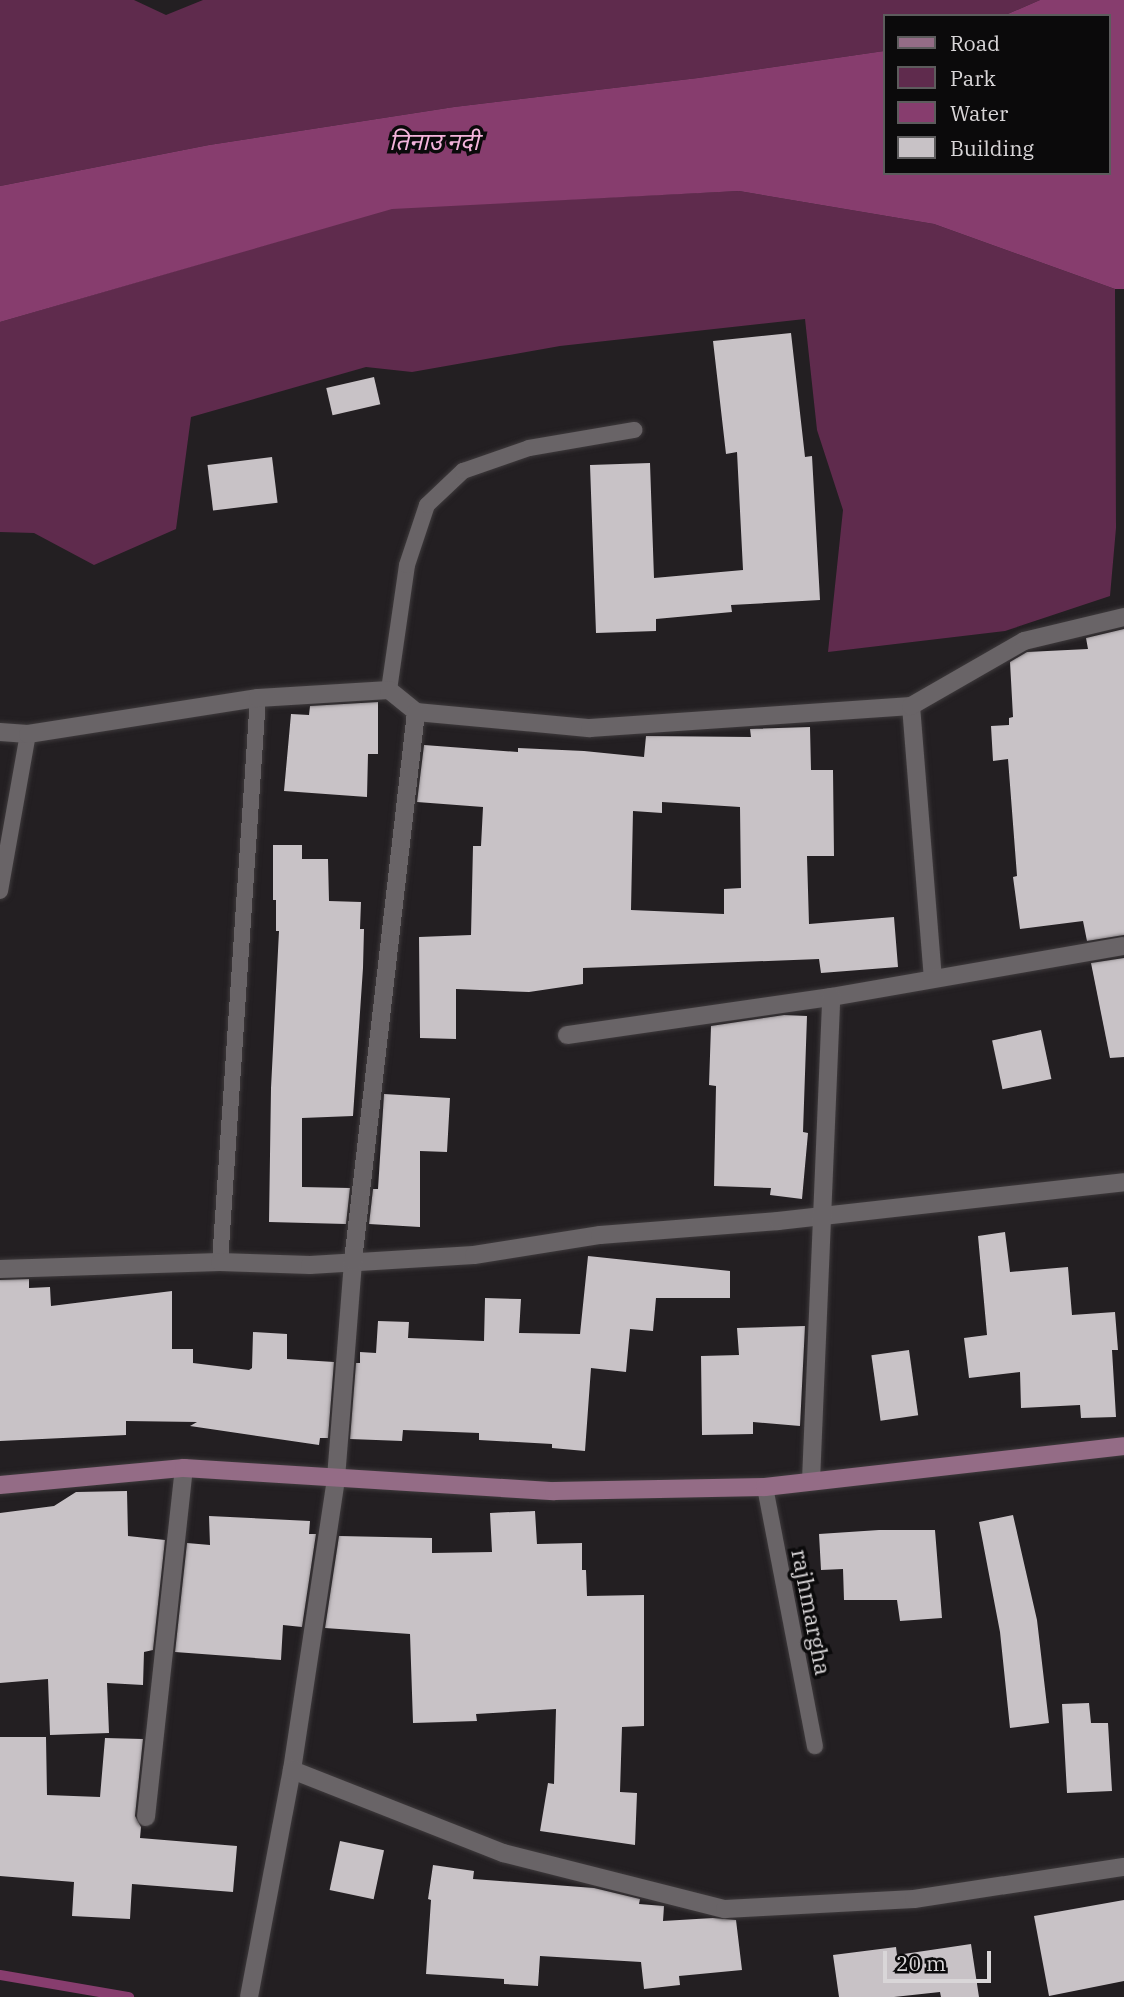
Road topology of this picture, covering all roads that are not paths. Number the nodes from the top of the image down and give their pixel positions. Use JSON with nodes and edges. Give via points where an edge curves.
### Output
{"nodes":[{"id":1,"x":634,"y":430,"type":"dead end"},
{"id":2,"x":1124,"y":617,"type":"edge"},
{"id":3,"x":389,"y":690,"type":"junction"},
{"id":4,"x":258,"y":698,"type":"junction"},
{"id":5,"x":911,"y":706,"type":"junction"},
{"id":6,"x":416,"y":712,"type":"junction"},
{"id":7,"x":0,"y":732,"type":"edge"},
{"id":8,"x":28,"y":734,"type":"junction"},
{"id":9,"x":0,"y":891,"type":"edge"},
{"id":10,"x":1124,"y":946,"type":"edge"},
{"id":11,"x":933,"y":978,"type":"junction"},
{"id":12,"x":831,"y":997,"type":"junction"},
{"id":13,"x":567,"y":1035,"type":"dead end"},
{"id":14,"x":1124,"y":1182,"type":"edge"},
{"id":15,"x":824,"y":1214,"type":"junction"},
{"id":16,"x":353,"y":1261,"type":"junction"},
{"id":17,"x":220,"y":1262,"type":"junction"},
{"id":18,"x":0,"y":1269,"type":"edge"},
{"id":19,"x":1124,"y":1446,"type":"edge"},
{"id":20,"x":184,"y":1468,"type":"junction"},
{"id":21,"x":336,"y":1478,"type":"junction"},
{"id":22,"x":811,"y":1481,"type":"junction"},
{"id":23,"x":0,"y":1485,"type":"edge"},
{"id":24,"x":765,"y":1487,"type":"junction"},
{"id":25,"x":815,"y":1746,"type":"dead end"},
{"id":26,"x":292,"y":1770,"type":"junction"},
{"id":27,"x":146,"y":1817,"type":"dead end"},
{"id":28,"x":1124,"y":1867,"type":"edge"},
{"id":29,"x":249,"y":1997,"type":"edge"}],
"edges":[{"from":1,"to":3,"type":"lane","via":[[529,448],[463,471],[427,505],[407,565]]},
{"from":2,"to":5,"type":"street","via":[[1024,641]]},
{"from":3,"to":4,"type":"street"},
{"from":3,"to":6,"type":"street"},
{"from":4,"to":8,"type":"street"},
{"from":4,"to":17,"type":"lane"},
{"from":5,"to":6,"type":"street","via":[[590,728]]},
{"from":5,"to":11,"type":"street"},
{"from":6,"to":16,"type":"street"},
{"from":7,"to":8,"type":"street"},
{"from":8,"to":9,"type":"lane"},
{"from":10,"to":11,"type":"street"},
{"from":11,"to":12,"type":"street"},
{"from":12,"to":13,"type":"street"},
{"from":12,"to":15,"type":"street"},
{"from":14,"to":15,"type":"street"},
{"from":15,"to":16,"type":"street","via":[[600,1235],[474,1255]]},
{"from":15,"to":22,"type":"street"},
{"from":16,"to":17,"type":"street","via":[[310,1265]]},
{"from":16,"to":21,"type":"street"},
{"from":17,"to":18,"type":"street"},
{"from":19,"to":22,"type":"street"},
{"from":20,"to":21,"type":"street"},
{"from":20,"to":23,"type":"street"},
{"from":20,"to":27,"type":"street"},
{"from":21,"to":24,"type":"street","via":[[554,1491]]},
{"from":21,"to":26,"type":"street"},
{"from":22,"to":24,"type":"street"},
{"from":24,"to":25,"type":"lane","name":"rajhmargha"},
{"from":26,"to":28,"type":"street","via":[[503,1853],[725,1909],[914,1899]]},
{"from":26,"to":29,"type":"street"}]}
